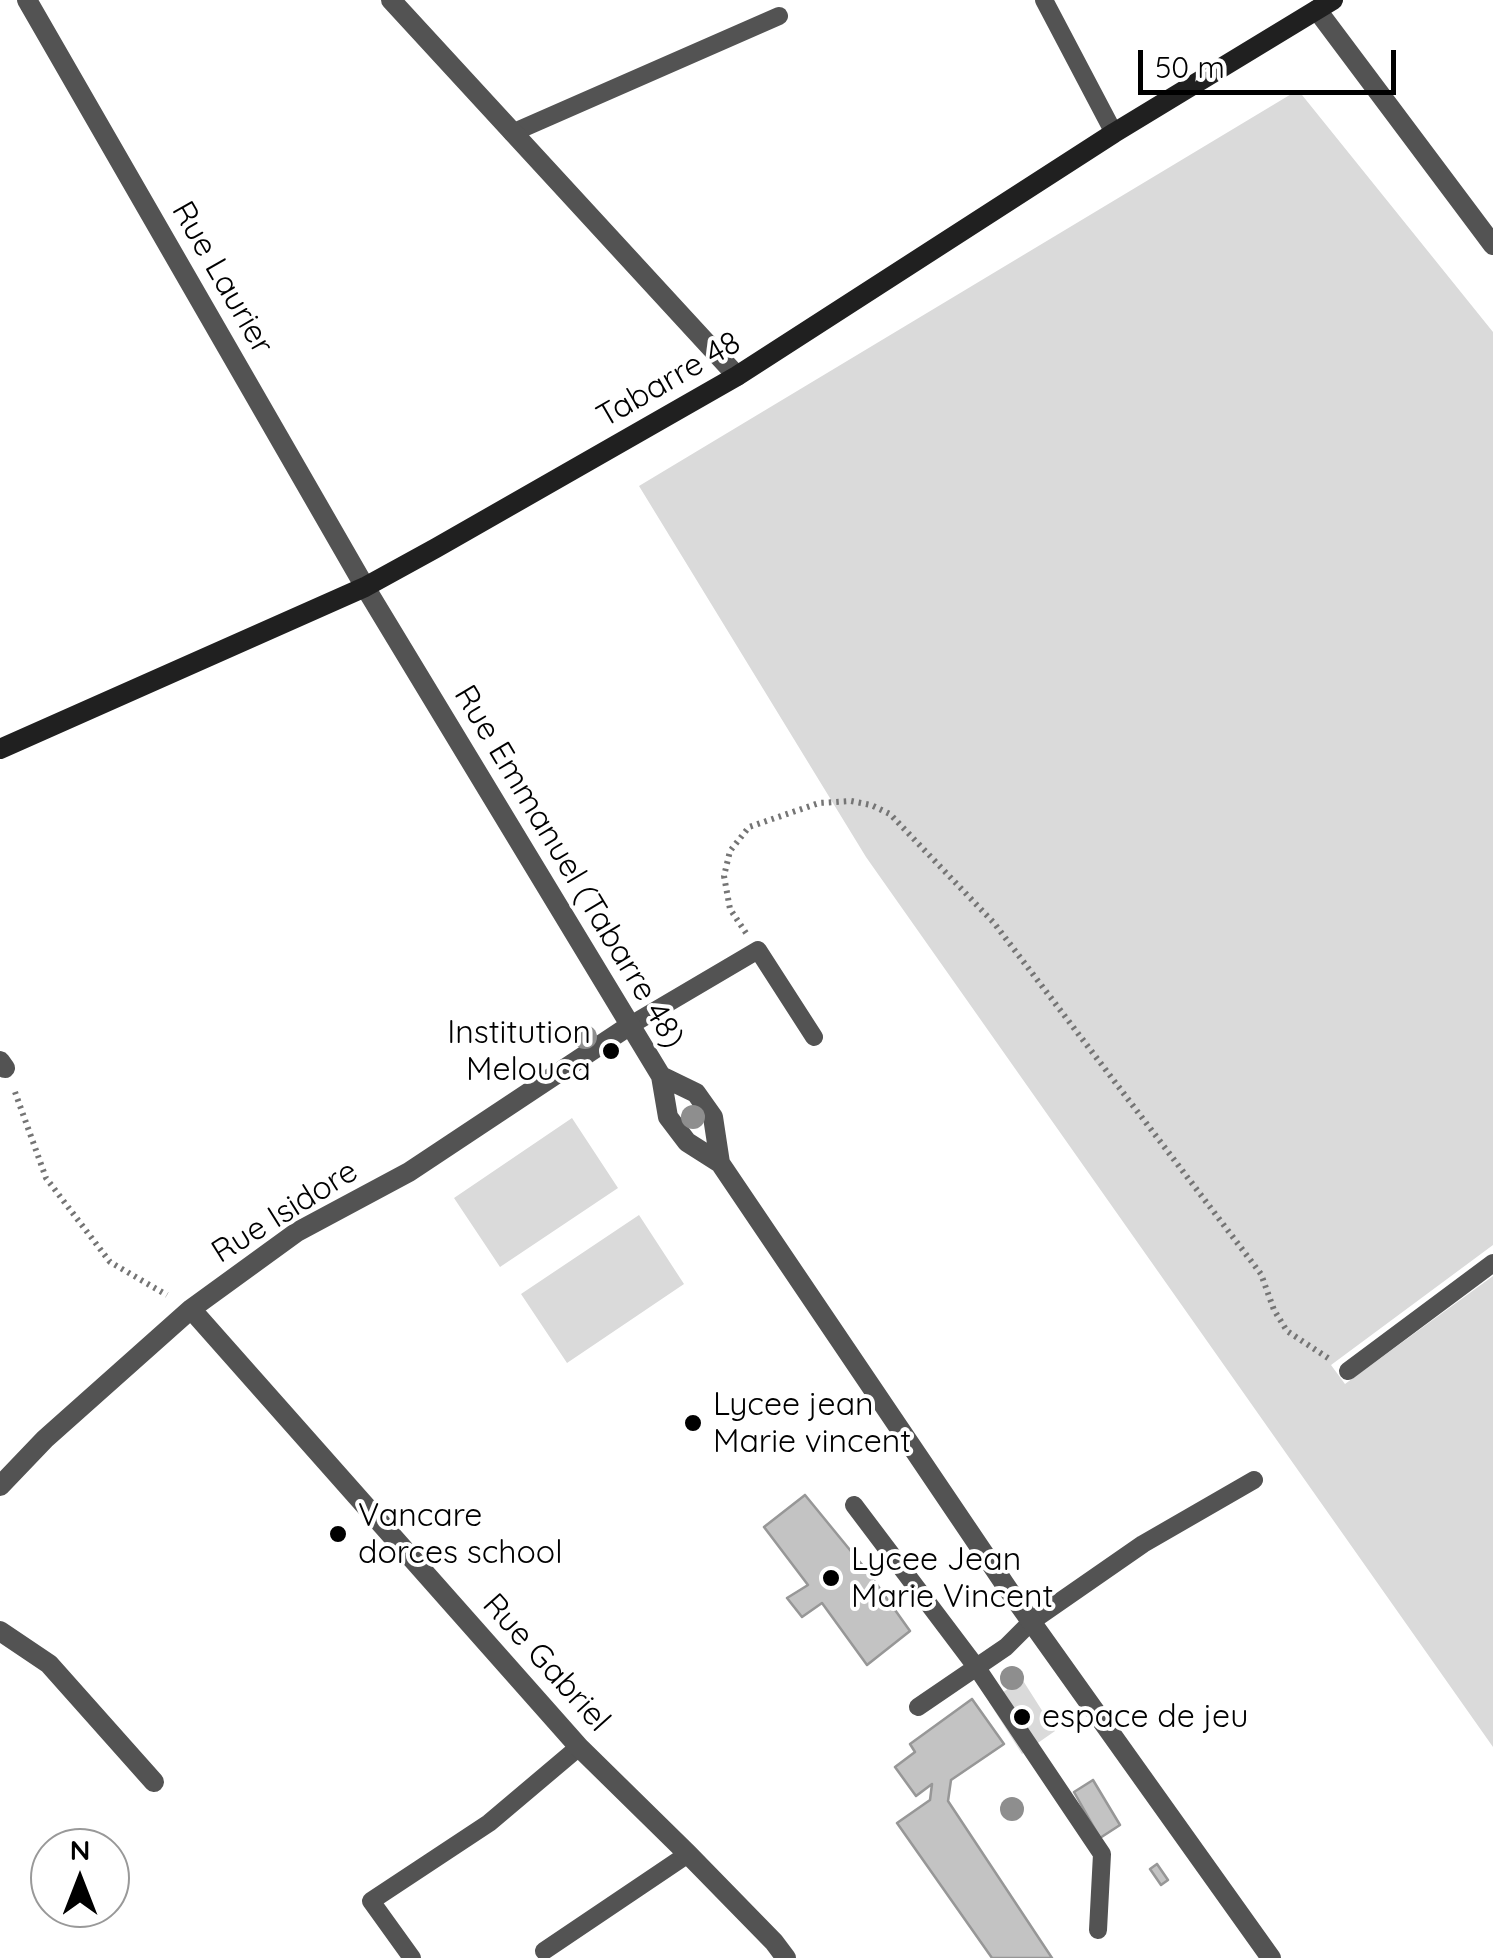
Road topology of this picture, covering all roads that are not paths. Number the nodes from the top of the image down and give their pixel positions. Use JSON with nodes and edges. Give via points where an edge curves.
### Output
{"nodes":[{"id":1,"x":27,"y":0,"type":"edge"},
{"id":2,"x":391,"y":0,"type":"edge"},
{"id":3,"x":1044,"y":0,"type":"edge"},
{"id":4,"x":1325,"y":5,"type":"edge"},
{"id":5,"x":779,"y":16,"type":"dead end"},
{"id":6,"x":512,"y":132,"type":"junction"},
{"id":7,"x":1114,"y":132,"type":"junction"},
{"id":8,"x":1493,"y":245,"type":"edge"},
{"id":9,"x":738,"y":376,"type":"junction"},
{"id":10,"x":365,"y":587,"type":"junction"},
{"id":11,"x":0,"y":749,"type":"edge"},
{"id":12,"x":629,"y":1026,"type":"junction"},
{"id":13,"x":814,"y":1036,"type":"dead end"},
{"id":14,"x":661,"y":1076,"type":"junction"},
{"id":15,"x":720,"y":1163,"type":"junction"},
{"id":16,"x":1493,"y":1263,"type":"edge"},
{"id":17,"x":192,"y":1309,"type":"junction"},
{"id":18,"x":1348,"y":1371,"type":"road end"},
{"id":19,"x":1254,"y":1480,"type":"dead end"},
{"id":20,"x":0,"y":1486,"type":"edge"},
{"id":21,"x":854,"y":1505,"type":"dead end"},
{"id":22,"x":1032,"y":1621,"type":"junction"},
{"id":23,"x":0,"y":1631,"type":"edge"},
{"id":24,"x":976,"y":1668,"type":"junction"},
{"id":25,"x":918,"y":1707,"type":"dead end"},
{"id":26,"x":579,"y":1747,"type":"junction"},
{"id":27,"x":154,"y":1782,"type":"dead end"},
{"id":28,"x":688,"y":1854,"type":"junction"},
{"id":29,"x":1098,"y":1930,"type":"dead end"},
{"id":30,"x":544,"y":1951,"type":"dead end"},
{"id":31,"x":412,"y":1958,"type":"edge"},
{"id":32,"x":786,"y":1958,"type":"edge"},
{"id":33,"x":1271,"y":1958,"type":"edge"}],
"edges":[{"from":1,"to":10,"type":"street","name":"Rue Laurier"},
{"from":2,"to":6,"type":"street"},
{"from":3,"to":7,"type":"lane"},
{"from":4,"to":7,"type":"street","name":"Tabarre 48"},
{"from":4,"to":8,"type":"street"},
{"from":5,"to":6,"type":"lane"},
{"from":6,"to":9,"type":"street"},
{"from":7,"to":9,"type":"street","name":"Tabarre 48"},
{"from":9,"to":10,"type":"street","name":"Tabarre 48"},
{"from":10,"to":11,"type":"street","name":"Tabarre 48"},
{"from":10,"to":12,"type":"street","name":"Rue Emmanuel (Tabarre 48)"},
{"from":12,"to":13,"type":"lane","via":[[758,950]]},
{"from":12,"to":14,"type":"street","name":"Rue Emmanuel (Tabarre 48)"},
{"from":12,"to":17,"type":"street","name":"Rue Isidore","via":[[409,1172],[297,1232]]},
{"from":14,"to":15,"type":"street","name":"Rue Emmanuel (Tabarre 48)","via":[[668,1117],[686,1142]]},
{"from":14,"to":15,"type":"street","via":[[696,1094],[713,1117]]},
{"from":15,"to":22,"type":"street","name":"Rue Emmanuel (Tabarre 48)"},
{"from":16,"to":18,"type":"lane"},
{"from":17,"to":20,"type":"street","name":"Rue Isidore"},
{"from":17,"to":26,"type":"street","name":"Rue Gabriel"},
{"from":19,"to":22,"type":"lane","via":[[1143,1544]]},
{"from":21,"to":24,"type":"lane"},
{"from":22,"to":24,"type":"lane"},
{"from":22,"to":33,"type":"street","name":"Rue Emmanuel (Tabarre 48)"},
{"from":23,"to":27,"type":"street","via":[[49,1664]]},
{"from":24,"to":25,"type":"lane"},
{"from":24,"to":29,"type":"lane","via":[[1102,1854]]},
{"from":26,"to":28,"type":"street","name":"Rue Gabriel"},
{"from":26,"to":31,"type":"lane","via":[[489,1824],[371,1901]]},
{"from":28,"to":30,"type":"lane"},
{"from":28,"to":32,"type":"street","name":"Rue Gabriel"}]}
